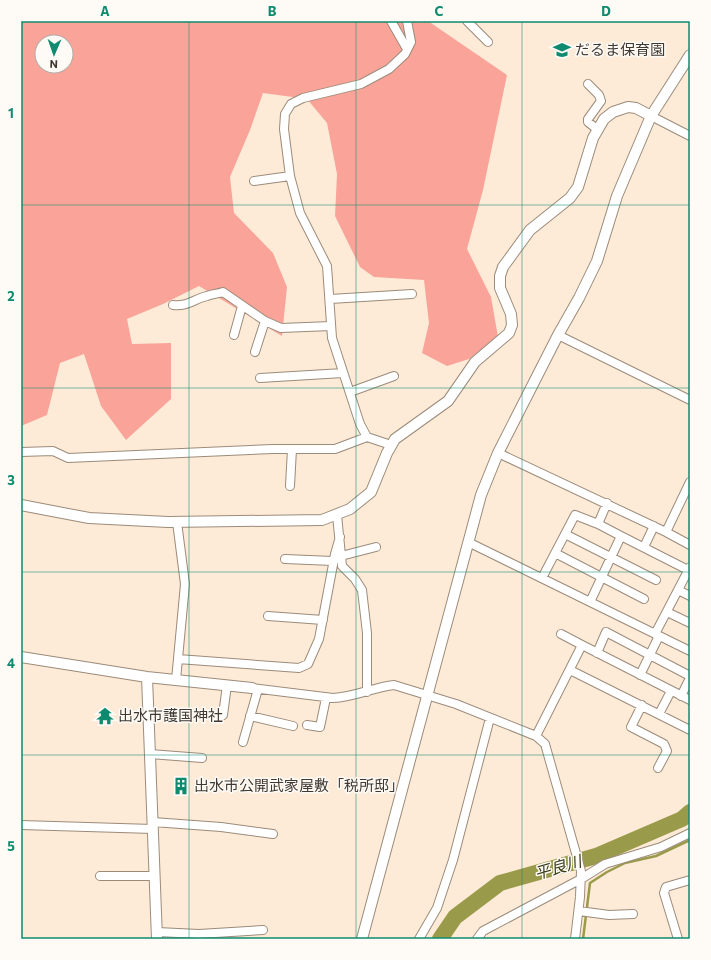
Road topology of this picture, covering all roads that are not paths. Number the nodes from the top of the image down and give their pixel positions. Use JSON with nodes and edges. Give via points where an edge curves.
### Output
{"nodes":[{"id":1,"x":392,"y":21,"type":"edge"},
{"id":2,"x":407,"y":21,"type":"edge"},
{"id":3,"x":467,"y":21,"type":"edge"},
{"id":4,"x":488,"y":42,"type":"dead end"},
{"id":5,"x":407,"y":49,"type":"junction"},
{"id":6,"x":690,"y":55,"type":"edge"},
{"id":7,"x":588,"y":84,"type":"dead end"},
{"id":8,"x":651,"y":116,"type":"junction"},
{"id":9,"x":598,"y":130,"type":"junction"},
{"id":10,"x":690,"y":136,"type":"edge"},
{"id":11,"x":290,"y":176,"type":"junction"},
{"id":12,"x":254,"y":181,"type":"dead end"},
{"id":13,"x":412,"y":294,"type":"dead end"},
{"id":14,"x":330,"y":299,"type":"junction"},
{"id":15,"x":173,"y":305,"type":"dead end"},
{"id":16,"x":242,"y":306,"type":"junction"},
{"id":17,"x":264,"y":321,"type":"junction"},
{"id":18,"x":332,"y":326,"type":"junction"},
{"id":19,"x":234,"y":335,"type":"dead end"},
{"id":20,"x":558,"y":335,"type":"junction"},
{"id":21,"x":255,"y":352,"type":"dead end"},
{"id":22,"x":343,"y":373,"type":"junction"},
{"id":23,"x":394,"y":376,"type":"dead end"},
{"id":24,"x":260,"y":378,"type":"dead end"},
{"id":25,"x":350,"y":392,"type":"junction"},
{"id":26,"x":690,"y":400,"type":"edge"},
{"id":27,"x":367,"y":437,"type":"junction"},
{"id":28,"x":391,"y":445,"type":"junction"},
{"id":29,"x":292,"y":449,"type":"junction"},
{"id":30,"x":21,"y":452,"type":"edge"},
{"id":31,"x":498,"y":453,"type":"junction"},
{"id":32,"x":690,"y":482,"type":"edge"},
{"id":33,"x":290,"y":486,"type":"dead end"},
{"id":34,"x":607,"y":503,"type":"junction"},
{"id":35,"x":21,"y":505,"type":"edge"},
{"id":36,"x":338,"y":515,"type":"junction"},
{"id":37,"x":177,"y":522,"type":"junction"},
{"id":38,"x":598,"y":524,"type":"junction"},
{"id":39,"x":654,"y":526,"type":"junction"},
{"id":40,"x":666,"y":532,"type":"junction"},
{"id":41,"x":565,"y":534,"type":"junction"},
{"id":42,"x":621,"y":536,"type":"junction"},
{"id":43,"x":340,"y":537,"type":"junction"},
{"id":44,"x":468,"y":542,"type":"junction"},
{"id":45,"x":690,"y":545,"type":"edge"},
{"id":46,"x":376,"y":547,"type":"dead end"},
{"id":47,"x":644,"y":547,"type":"junction"},
{"id":48,"x":555,"y":553,"type":"junction"},
{"id":49,"x":341,"y":556,"type":"junction"},
{"id":50,"x":611,"y":557,"type":"junction"},
{"id":51,"x":285,"y":559,"type":"dead end"},
{"id":52,"x":333,"y":561,"type":"junction"},
{"id":53,"x":689,"y":570,"type":"edge"},
{"id":54,"x":601,"y":577,"type":"junction"},
{"id":55,"x":542,"y":578,"type":"junction"},
{"id":56,"x":656,"y":580,"type":"dead end"},
{"id":57,"x":678,"y":590,"type":"junction"},
{"id":58,"x":690,"y":596,"type":"edge"},
{"id":59,"x":644,"y":599,"type":"dead end"},
{"id":60,"x":590,"y":602,"type":"junction"},
{"id":61,"x":667,"y":612,"type":"junction"},
{"id":62,"x":268,"y":616,"type":"dead end"},
{"id":63,"x":323,"y":620,"type":"junction"},
{"id":64,"x":690,"y":623,"type":"edge"},
{"id":65,"x":561,"y":634,"type":"dead end"},
{"id":66,"x":657,"y":635,"type":"junction"},
{"id":67,"x":582,"y":646,"type":"junction"},
{"id":68,"x":690,"y":651,"type":"edge"},
{"id":69,"x":597,"y":653,"type":"junction"},
{"id":70,"x":650,"y":655,"type":"junction"},
{"id":71,"x":21,"y":657,"type":"edge"},
{"id":72,"x":178,"y":659,"type":"junction"},
{"id":73,"x":570,"y":670,"type":"junction"},
{"id":74,"x":640,"y":675,"type":"junction"},
{"id":75,"x":147,"y":677,"type":"junction"},
{"id":76,"x":690,"y":677,"type":"edge"},
{"id":77,"x":176,"y":680,"type":"junction"},
{"id":78,"x":227,"y":685,"type":"junction"},
{"id":79,"x":255,"y":689,"type":"junction"},
{"id":80,"x":671,"y":691,"type":"junction"},
{"id":81,"x":367,"y":692,"type":"junction"},
{"id":82,"x":427,"y":694,"type":"junction"},
{"id":83,"x":682,"y":696,"type":"junction"},
{"id":84,"x":326,"y":698,"type":"junction"},
{"id":85,"x":690,"y":700,"type":"edge"},
{"id":86,"x":642,"y":706,"type":"junction"},
{"id":87,"x":660,"y":714,"type":"junction"},
{"id":88,"x":250,"y":716,"type":"junction"},
{"id":89,"x":218,"y":718,"type":"dead end"},
{"id":90,"x":490,"y":718,"type":"junction"},
{"id":91,"x":307,"y":725,"type":"dead end"},
{"id":92,"x":293,"y":726,"type":"dead end"},
{"id":93,"x":690,"y":730,"type":"edge"},
{"id":94,"x":536,"y":736,"type":"junction"},
{"id":95,"x":243,"y":742,"type":"dead end"},
{"id":96,"x":150,"y":754,"type":"junction"},
{"id":97,"x":202,"y":758,"type":"dead end"},
{"id":98,"x":658,"y":768,"type":"dead end"},
{"id":99,"x":21,"y":825,"type":"edge"},
{"id":100,"x":153,"y":826,"type":"junction"},
{"id":101,"x":690,"y":833,"type":"edge"},
{"id":102,"x":274,"y":834,"type":"dead end"},
{"id":103,"x":581,"y":875,"type":"junction"},
{"id":104,"x":100,"y":876,"type":"dead end"},
{"id":105,"x":155,"y":876,"type":"junction"},
{"id":106,"x":690,"y":880,"type":"edge"},
{"id":107,"x":579,"y":912,"type":"junction"},
{"id":108,"x":632,"y":914,"type":"dead end"},
{"id":109,"x":263,"y":930,"type":"dead end"},
{"id":110,"x":157,"y":936,"type":"edge"},
{"id":111,"x":362,"y":939,"type":"edge"},
{"id":112,"x":418,"y":939,"type":"edge"},
{"id":113,"x":476,"y":939,"type":"edge"},
{"id":114,"x":575,"y":939,"type":"edge"},
{"id":115,"x":678,"y":939,"type":"edge"}],
"edges":[{"from":1,"to":5,"type":"street"},
{"from":2,"to":5,"type":"street","via":[[411,42]]},
{"from":3,"to":4,"type":"street"},
{"from":5,"to":11,"type":"street","via":[[389,68],[361,84],[303,98],[291,104],[286,114],[284,129]]},
{"from":6,"to":8,"type":"street"},
{"from":7,"to":9,"type":"street","via":[[599,95],[600,102],[588,119],[588,122]]},
{"from":8,"to":9,"type":"street","via":[[636,108],[622,107],[604,120]]},
{"from":8,"to":10,"type":"street"},
{"from":8,"to":20,"type":"street","via":[[617,196],[597,261]]},
{"from":9,"to":28,"type":"street","via":[[593,138],[578,186],[570,198],[530,230],[503,267],[500,288],[511,314],[512,325],[509,333],[475,362],[448,401]]},
{"from":11,"to":12,"type":"street"},
{"from":11,"to":14,"type":"street","via":[[300,214],[327,266]]},
{"from":13,"to":14,"type":"street"},
{"from":14,"to":18,"type":"street"},
{"from":15,"to":16,"type":"street","via":[[192,303],[205,296],[223,292]]},
{"from":16,"to":17,"type":"street"},
{"from":16,"to":19,"type":"street"},
{"from":17,"to":18,"type":"street","via":[[281,328]]},
{"from":17,"to":21,"type":"street"},
{"from":18,"to":22,"type":"street","via":[[332,338]]},
{"from":20,"to":26,"type":"street"},
{"from":20,"to":31,"type":"street"},
{"from":22,"to":24,"type":"street"},
{"from":22,"to":25,"type":"street"},
{"from":23,"to":25,"type":"street"},
{"from":25,"to":27,"type":"street"},
{"from":27,"to":28,"type":"street"},
{"from":27,"to":29,"type":"street","via":[[335,449]]},
{"from":28,"to":36,"type":"street","via":[[371,492]]},
{"from":29,"to":30,"type":"street","via":[[68,458],[53,451]]},
{"from":29,"to":33,"type":"street"},
{"from":31,"to":34,"type":"street"},
{"from":31,"to":44,"type":"street"},
{"from":32,"to":40,"type":"street"},
{"from":34,"to":38,"type":"street"},
{"from":34,"to":39,"type":"street"},
{"from":35,"to":37,"type":"street","via":[[89,518]]},
{"from":36,"to":37,"type":"street","via":[[322,520]]},
{"from":36,"to":43,"type":"street"},
{"from":37,"to":72,"type":"street","via":[[185,584]]},
{"from":38,"to":41,"type":"street","via":[[575,515]]},
{"from":38,"to":42,"type":"street"},
{"from":39,"to":40,"type":"street"},
{"from":39,"to":47,"type":"street"},
{"from":40,"to":45,"type":"street"},
{"from":41,"to":48,"type":"street"},
{"from":41,"to":50,"type":"street"},
{"from":42,"to":47,"type":"street"},
{"from":42,"to":50,"type":"street"},
{"from":43,"to":49,"type":"street"},
{"from":43,"to":52,"type":"street"},
{"from":44,"to":55,"type":"street"},
{"from":44,"to":82,"type":"street"},
{"from":46,"to":49,"type":"street"},
{"from":47,"to":53,"type":"street"},
{"from":48,"to":54,"type":"street"},
{"from":48,"to":55,"type":"street"},
{"from":49,"to":81,"type":"street","via":[[342,566],[356,579],[362,590],[367,633]]},
{"from":50,"to":54,"type":"street"},
{"from":50,"to":56,"type":"street"},
{"from":51,"to":52,"type":"street"},
{"from":52,"to":63,"type":"street"},
{"from":53,"to":57,"type":"street"},
{"from":54,"to":59,"type":"street"},
{"from":54,"to":60,"type":"street"},
{"from":55,"to":60,"type":"street"},
{"from":57,"to":58,"type":"street"},
{"from":57,"to":61,"type":"street"},
{"from":60,"to":66,"type":"street"},
{"from":61,"to":64,"type":"street"},
{"from":61,"to":66,"type":"street"},
{"from":62,"to":63,"type":"street"},
{"from":63,"to":72,"type":"street","via":[[319,639],[308,664],[299,668]]},
{"from":65,"to":67,"type":"street"},
{"from":66,"to":68,"type":"street"},
{"from":66,"to":70,"type":"street"},
{"from":67,"to":69,"type":"street"},
{"from":67,"to":73,"type":"street"},
{"from":69,"to":70,"type":"street","via":[[606,632]]},
{"from":69,"to":74,"type":"street"},
{"from":70,"to":74,"type":"street"},
{"from":70,"to":76,"type":"street"},
{"from":71,"to":75,"type":"street"},
{"from":72,"to":77,"type":"street"},
{"from":73,"to":86,"type":"street"},
{"from":73,"to":94,"type":"street"},
{"from":74,"to":80,"type":"street"},
{"from":75,"to":77,"type":"street"},
{"from":75,"to":96,"type":"street"},
{"from":76,"to":83,"type":"street"},
{"from":77,"to":78,"type":"street"},
{"from":78,"to":79,"type":"street"},
{"from":78,"to":89,"type":"street","via":[[223,715]]},
{"from":79,"to":84,"type":"street"},
{"from":79,"to":88,"type":"street"},
{"from":80,"to":83,"type":"street"},
{"from":80,"to":87,"type":"street"},
{"from":81,"to":82,"type":"street","via":[[394,685]]},
{"from":81,"to":84,"type":"street","via":[[346,698]]},
{"from":82,"to":90,"type":"street"},
{"from":82,"to":111,"type":"street"},
{"from":83,"to":85,"type":"street"},
{"from":84,"to":91,"type":"street","via":[[320,727]]},
{"from":86,"to":87,"type":"street"},
{"from":86,"to":98,"type":"street","via":[[631,727],[664,744],[666,751]]},
{"from":87,"to":93,"type":"street"},
{"from":88,"to":92,"type":"street"},
{"from":88,"to":95,"type":"street"},
{"from":90,"to":94,"type":"street"},
{"from":90,"to":112,"type":"street","via":[[453,860],[437,908]]},
{"from":94,"to":103,"type":"street","via":[[545,744]]},
{"from":96,"to":97,"type":"street"},
{"from":96,"to":100,"type":"street"},
{"from":99,"to":100,"type":"street"},
{"from":100,"to":102,"type":"street","via":[[220,826]]},
{"from":100,"to":105,"type":"street"},
{"from":101,"to":103,"type":"street","via":[[661,847],[605,864]]},
{"from":103,"to":107,"type":"street"},
{"from":103,"to":113,"type":"street","via":[[483,932]]},
{"from":104,"to":105,"type":"street"},
{"from":105,"to":110,"type":"street"},
{"from":106,"to":115,"type":"street","via":[[666,887],[664,893]]},
{"from":107,"to":108,"type":"street"},
{"from":107,"to":114,"type":"street"},
{"from":109,"to":110,"type":"street"}]}
